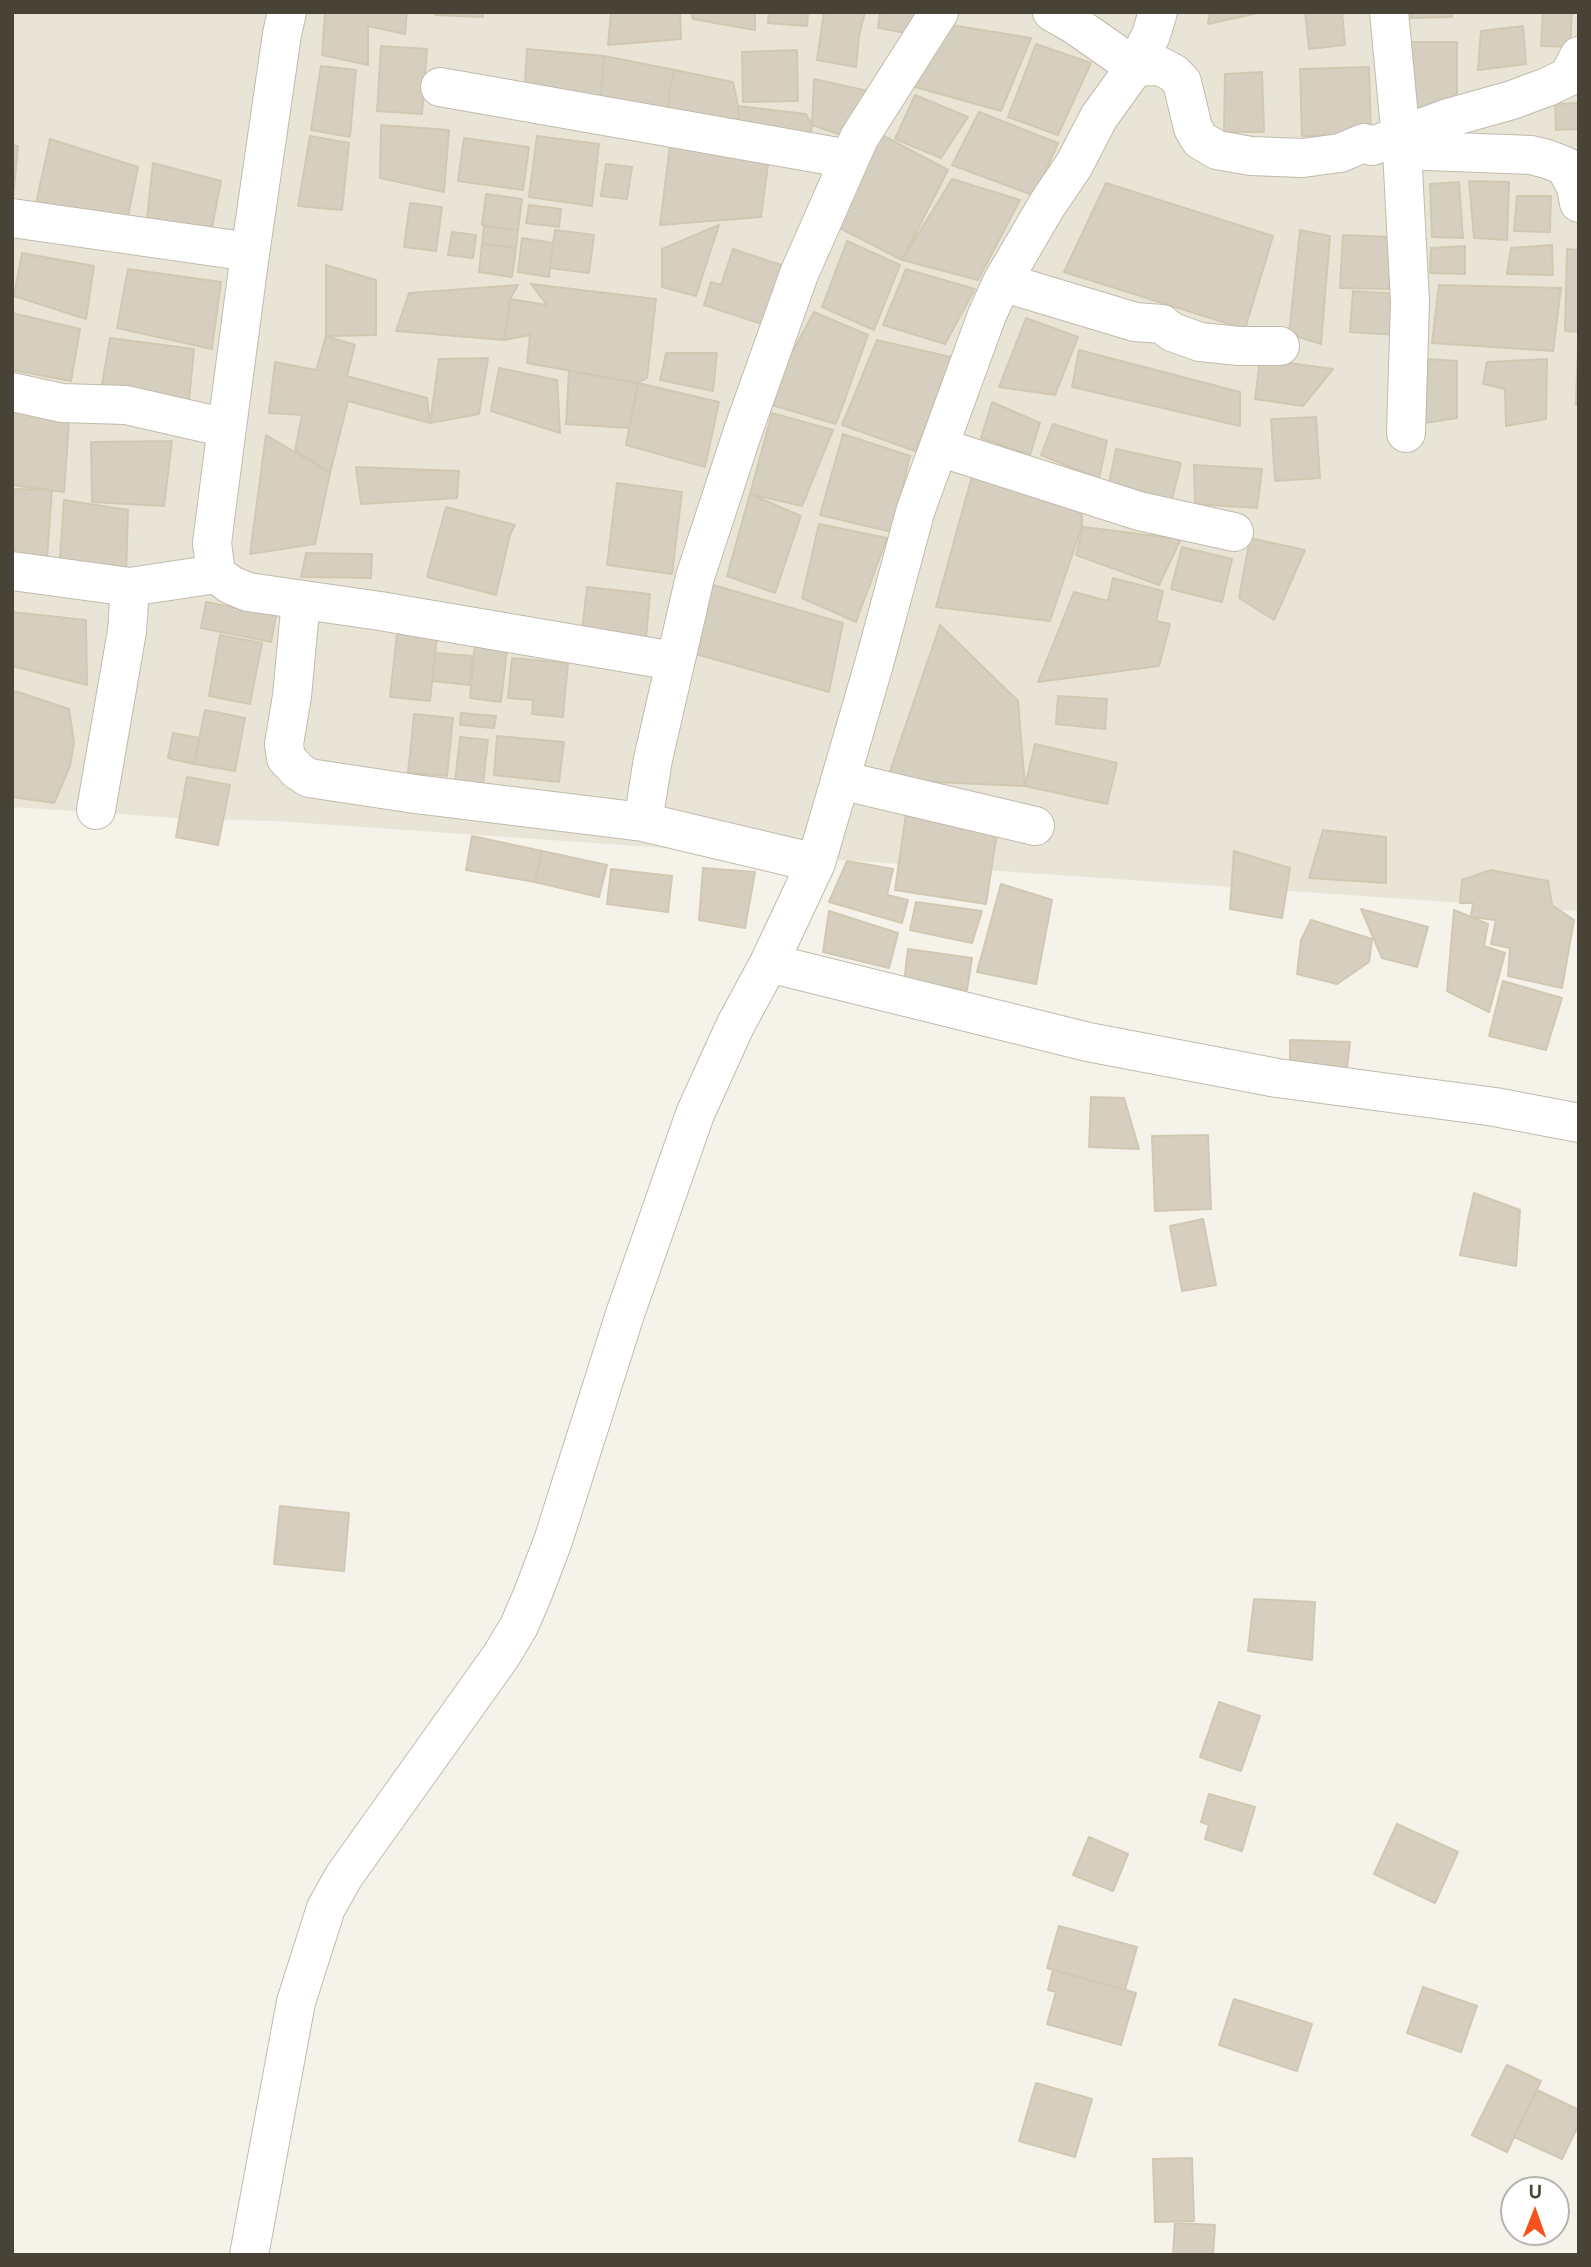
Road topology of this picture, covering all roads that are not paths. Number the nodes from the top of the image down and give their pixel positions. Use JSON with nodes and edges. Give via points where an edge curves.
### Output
{"nodes":[{"id":1,"x":287,"y":12,"type":"edge"},
{"id":2,"x":939,"y":12,"type":"edge"},
{"id":3,"x":1052,"y":12,"type":"edge"},
{"id":4,"x":1158,"y":12,"type":"edge"},
{"id":5,"x":1389,"y":12,"type":"edge"},
{"id":6,"x":1579,"y":56,"type":"edge"},
{"id":7,"x":1135,"y":66,"type":"junction"},
{"id":8,"x":440,"y":87,"type":"dead end"},
{"id":9,"x":1401,"y":143,"type":"junction"},
{"id":10,"x":849,"y":159,"type":"junction"},
{"id":11,"x":1579,"y":203,"type":"edge"},
{"id":12,"x":12,"y":218,"type":"edge"},
{"id":13,"x":250,"y":252,"type":"junction"},
{"id":14,"x":1002,"y":282,"type":"junction"},
{"id":15,"x":1280,"y":346,"type":"dead end"},
{"id":16,"x":12,"y":393,"type":"edge"},
{"id":17,"x":227,"y":428,"type":"junction"},
{"id":18,"x":1406,"y":433,"type":"dead end"},
{"id":19,"x":939,"y":447,"type":"junction"},
{"id":20,"x":1234,"y":532,"type":"dead end"},
{"id":21,"x":12,"y":571,"type":"edge"},
{"id":22,"x":216,"y":574,"type":"junction"},
{"id":23,"x":130,"y":587,"type":"junction"},
{"id":24,"x":301,"y":600,"type":"junction"},
{"id":25,"x":674,"y":661,"type":"junction"},
{"id":26,"x":840,"y":780,"type":"junction"},
{"id":27,"x":96,"y":810,"type":"dead end"},
{"id":28,"x":643,"y":822,"type":"junction"},
{"id":29,"x":1035,"y":825,"type":"dead end"},
{"id":30,"x":816,"y":863,"type":"junction"},
{"id":31,"x":769,"y":963,"type":"junction"},
{"id":32,"x":1579,"y":1123,"type":"edge"},
{"id":33,"x":249,"y":2255,"type":"edge"}],
"edges":[{"from":1,"to":13,"type":"street"},
{"from":2,"to":10,"type":"street"},
{"from":3,"to":7,"type":"street"},
{"from":4,"to":7,"type":"street"},
{"from":5,"to":9,"type":"street"},
{"from":6,"to":9,"type":"street","via":[[1567,77],[1547,87]]},
{"from":7,"to":9,"type":"street","via":[[1160,66],[1182,82],[1200,140],[1217,150],[1303,158],[1340,153],[1364,143]]},
{"from":7,"to":14,"type":"street","via":[[1099,117]]},
{"from":8,"to":10,"type":"street"},
{"from":9,"to":11,"type":"street","via":[[1547,159],[1564,166],[1577,187]]},
{"from":9,"to":18,"type":"street","via":[[1410,302]]},
{"from":10,"to":25,"type":"street","via":[[799,274],[743,431],[695,577]]},
{"from":12,"to":13,"type":"street"},
{"from":13,"to":17,"type":"street"},
{"from":14,"to":15,"type":"street","via":[[1135,322],[1162,324],[1200,342]]},
{"from":14,"to":19,"type":"street"},
{"from":16,"to":17,"type":"street","via":[[62,403],[126,405]]},
{"from":17,"to":22,"type":"street","via":[[212,543]]},
{"from":19,"to":20,"type":"street","via":[[1139,511]]},
{"from":19,"to":26,"type":"street","via":[[916,509]]},
{"from":21,"to":23,"type":"street"},
{"from":22,"to":23,"type":"street"},
{"from":22,"to":24,"type":"street","via":[[248,592]]},
{"from":23,"to":27,"type":"street","via":[[127,631]]},
{"from":24,"to":25,"type":"street"},
{"from":24,"to":28,"type":"street","via":[[284,744],[286,758],[298,771],[309,778],[415,794]]},
{"from":25,"to":28,"type":"street"},
{"from":26,"to":29,"type":"street"},
{"from":26,"to":30,"type":"street"},
{"from":28,"to":30,"type":"street"},
{"from":30,"to":31,"type":"street"},
{"from":31,"to":32,"type":"street","via":[[1088,1042],[1277,1078]]},
{"from":31,"to":33,"type":"street","via":[[695,1114],[553,1541],[519,1626],[326,1908],[296,2002]]}]}
